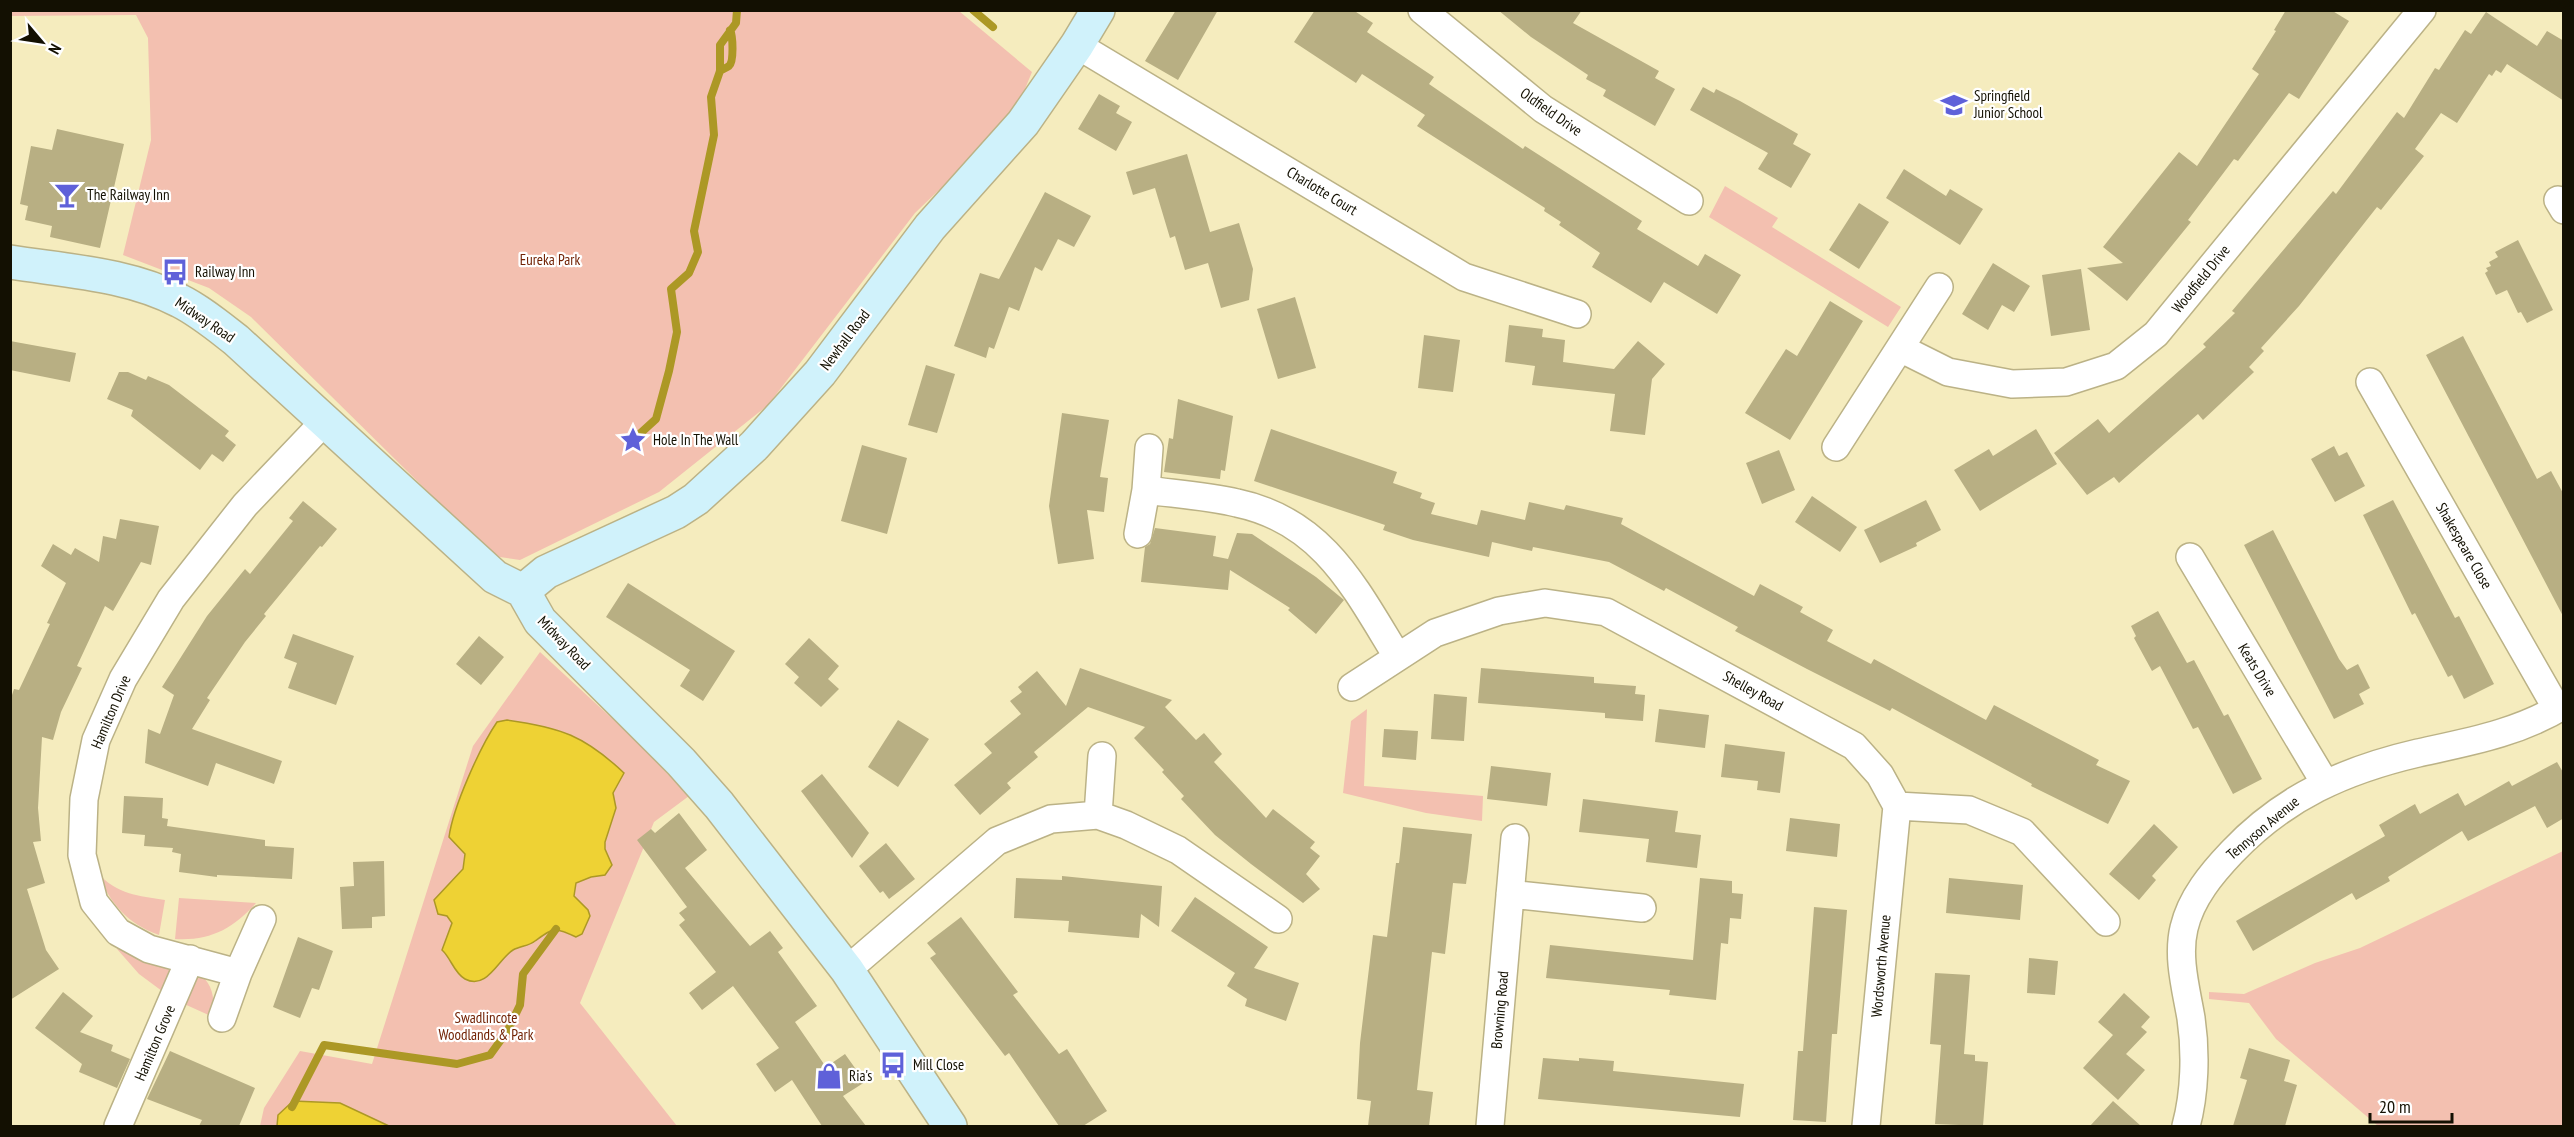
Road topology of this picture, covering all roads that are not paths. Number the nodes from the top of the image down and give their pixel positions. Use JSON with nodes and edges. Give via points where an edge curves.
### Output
{"nodes":[{"id":1,"x":1098,"y":10,"type":"edge"},
{"id":2,"x":1422,"y":10,"type":"edge"},
{"id":3,"x":2422,"y":10,"type":"edge"},
{"id":4,"x":1077,"y":45,"type":"junction"},
{"id":5,"x":1689,"y":201,"type":"dead end"},
{"id":6,"x":10,"y":262,"type":"edge"},
{"id":7,"x":1939,"y":287,"type":"dead end"},
{"id":8,"x":1577,"y":314,"type":"dead end"},
{"id":9,"x":1900,"y":348,"type":"junction"},
{"id":10,"x":2370,"y":382,"type":"dead end"},
{"id":11,"x":324,"y":422,"type":"junction"},
{"id":12,"x":1836,"y":447,"type":"dead end"},
{"id":13,"x":1149,"y":448,"type":"dead end"},
{"id":14,"x":1146,"y":490,"type":"junction"},
{"id":15,"x":1138,"y":534,"type":"dead end"},
{"id":16,"x":2190,"y":557,"type":"dead end"},
{"id":17,"x":523,"y":591,"type":"junction"},
{"id":18,"x":1397,"y":656,"type":"junction"},
{"id":19,"x":1352,"y":687,"type":"dead end"},
{"id":20,"x":2560,"y":707,"type":"edge"},
{"id":21,"x":1102,"y":756,"type":"dead end"},
{"id":22,"x":2325,"y":783,"type":"junction"},
{"id":23,"x":1897,"y":806,"type":"junction"},
{"id":24,"x":1098,"y":815,"type":"junction"},
{"id":25,"x":1515,"y":838,"type":"dead end"},
{"id":26,"x":1510,"y":894,"type":"junction"},
{"id":27,"x":1642,"y":908,"type":"dead end"},
{"id":28,"x":262,"y":919,"type":"dead end"},
{"id":29,"x":1278,"y":919,"type":"dead end"},
{"id":30,"x":2106,"y":922,"type":"dead end"},
{"id":31,"x":190,"y":959,"type":"junction"},
{"id":32,"x":847,"y":970,"type":"junction"},
{"id":33,"x":238,"y":973,"type":"junction"},
{"id":34,"x":222,"y":1017,"type":"dead end"},
{"id":35,"x":118,"y":1126,"type":"edge"},
{"id":36,"x":950,"y":1126,"type":"edge"},
{"id":37,"x":1490,"y":1126,"type":"edge"},
{"id":38,"x":1866,"y":1126,"type":"edge"},
{"id":39,"x":2186,"y":1126,"type":"edge"}],
"edges":[{"from":1,"to":4,"type":"main road","name":"Newhall Road"},
{"from":2,"to":5,"type":"street","name":"Oldfield Drive","via":[[1543,109]]},
{"from":3,"to":9,"type":"street","name":"Woodfield Drive","via":[[2156,334],[2116,366],[2066,382],[2012,384],[1948,372]]},
{"from":4,"to":8,"type":"street","name":"Charlotte Court","via":[[1464,277]]},
{"from":4,"to":17,"type":"main road","name":"Newhall Road","via":[[1023,123],[930,227],[820,373],[754,446],[676,512],[546,572]]},
{"from":6,"to":11,"type":"main road","name":"Midway Road","via":[[148,286],[180,301],[236,340]]},
{"from":7,"to":9,"type":"street"},
{"from":9,"to":12,"type":"street"},
{"from":10,"to":20,"type":"street","name":"Shakespeare Close"},
{"from":11,"to":17,"type":"main road","name":"Midway Road","via":[[495,577]]},
{"from":11,"to":31,"type":"street","name":"Hamilton Drive","via":[[245,505],[171,599],[123,680],[96,740],[84,799],[82,855],[94,902],[118,932],[149,950]]},
{"from":13,"to":14,"type":"street"},
{"from":14,"to":15,"type":"street"},
{"from":14,"to":18,"type":"street","via":[[1238,503],[1296,527],[1347,574]]},
{"from":16,"to":22,"type":"street","name":"Keats Drive"},
{"from":17,"to":32,"type":"main road","name":"Midway Road","via":[[540,621],[719,805]]},
{"from":18,"to":19,"type":"street","name":"Shelley Road"},
{"from":18,"to":23,"type":"street","name":"Shelley Road","via":[[1435,633],[1499,611],[1545,603],[1606,612],[1854,746],[1880,775]]},
{"from":20,"to":22,"type":"street","name":"Tennyson Avenue","via":[[2500,734],[2381,763]]},
{"from":21,"to":24,"type":"street"},
{"from":22,"to":39,"type":"street","name":"Tennyson Avenue","via":[[2295,799],[2238,845],[2212,873],[2194,902],[2184,928],[2182,954],[2193,1055],[2192,1097]]},
{"from":23,"to":30,"type":"street","via":[[1969,810],[2022,832]]},
{"from":23,"to":38,"type":"street","name":"Wordsworth Avenue"},
{"from":24,"to":29,"type":"street","via":[[1178,850]]},
{"from":24,"to":32,"type":"street","via":[[1051,819],[997,841]]},
{"from":25,"to":26,"type":"street","name":"Browning Road"},
{"from":26,"to":27,"type":"street"},
{"from":26,"to":37,"type":"street","name":"Browning Road"},
{"from":28,"to":33,"type":"street"},
{"from":31,"to":33,"type":"street","name":"Hamilton Drive"},
{"from":31,"to":35,"type":"street","name":"Hamilton Grove"},
{"from":32,"to":36,"type":"main road","name":"Midway Road"},
{"from":33,"to":34,"type":"street"}]}
